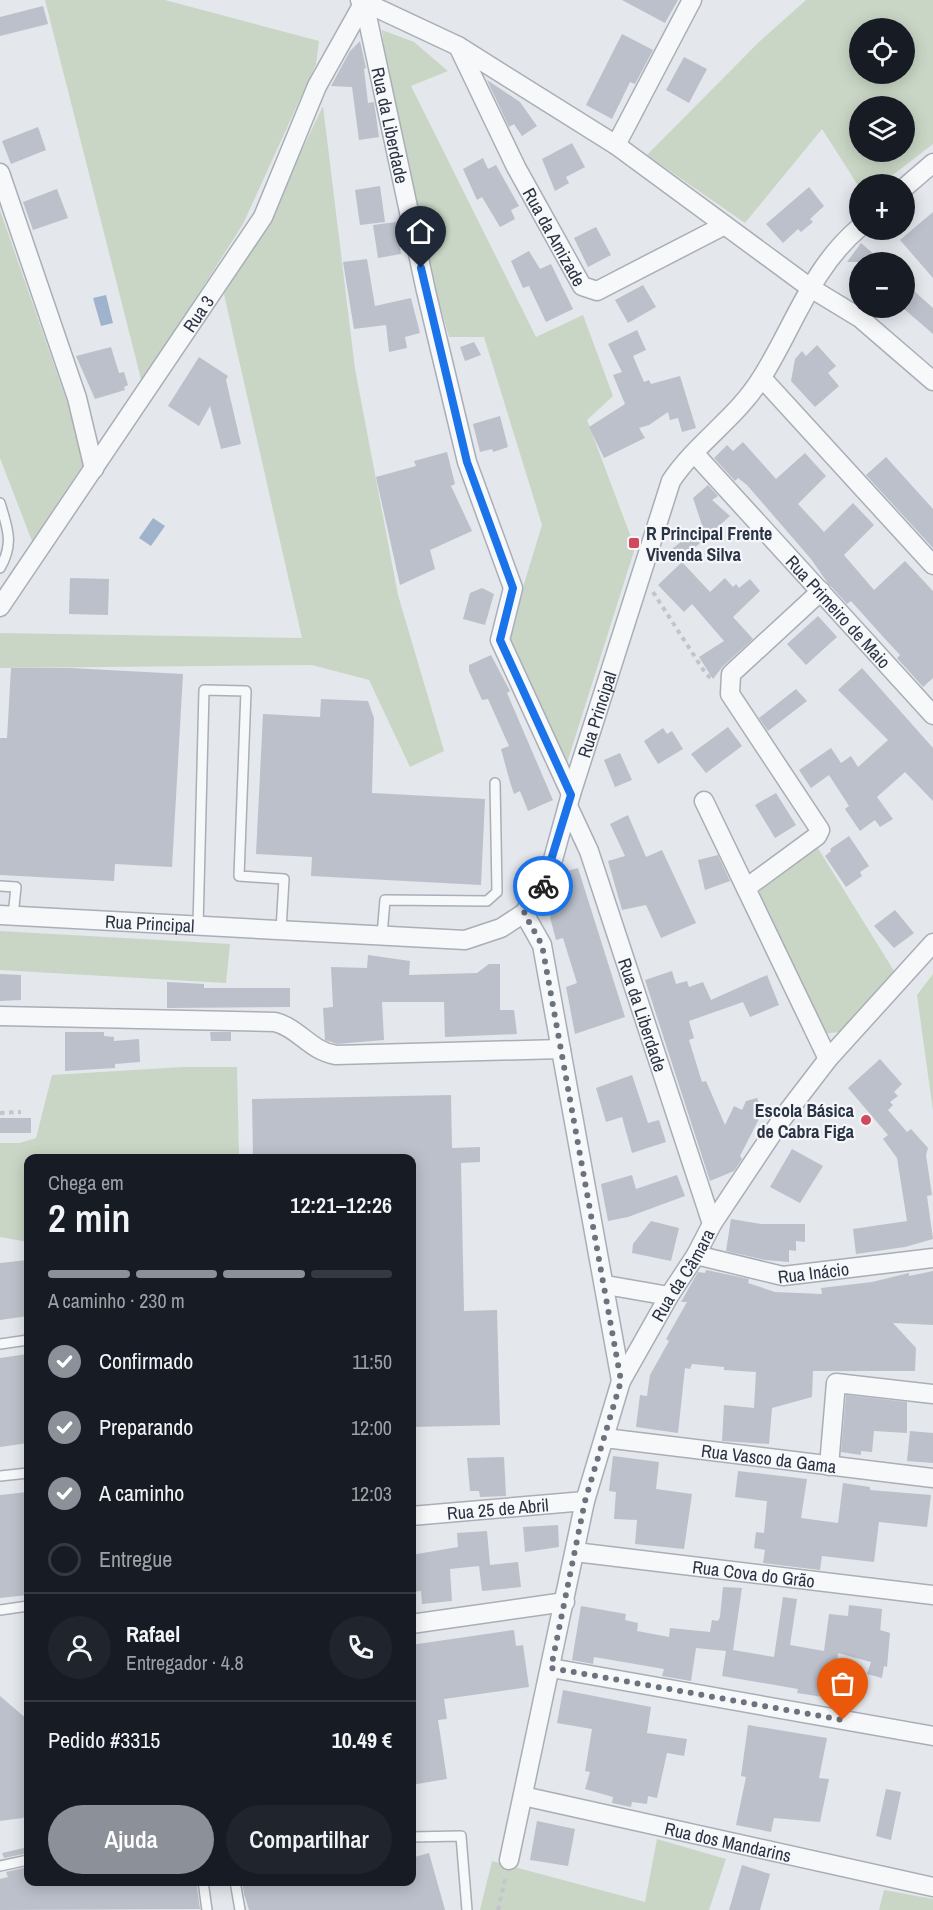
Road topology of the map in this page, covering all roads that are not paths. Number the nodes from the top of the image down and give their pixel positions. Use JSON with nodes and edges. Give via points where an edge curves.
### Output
{"nodes":[{"id":1,"x":692,"y":0,"type":"edge"},
{"id":2,"x":362,"y":1,"type":"edge"},
{"id":3,"x":458,"y":46,"type":"junction"},
{"id":4,"x":616,"y":145,"type":"junction"},
{"id":5,"x":933,"y":163,"type":"edge"},
{"id":6,"x":0,"y":172,"type":"edge"},
{"id":7,"x":915,"y":179,"type":"edge"},
{"id":8,"x":723,"y":226,"type":"junction"},
{"id":9,"x":849,"y":235,"type":"edge"},
{"id":10,"x":809,"y":287,"type":"junction"},
{"id":11,"x":762,"y":378,"type":"junction"},
{"id":12,"x":933,"y":381,"type":"edge"},
{"id":13,"x":695,"y":454,"type":"junction"},
{"id":14,"x":94,"y":469,"type":"junction"},
{"id":15,"x":0,"y":503,"type":"edge"},
{"id":16,"x":933,"y":565,"type":"edge"},
{"id":17,"x":0,"y":568,"type":"edge"},
{"id":18,"x":821,"y":591,"type":"junction"},
{"id":19,"x":0,"y":607,"type":"edge"},
{"id":20,"x":933,"y":716,"type":"edge"},
{"id":21,"x":495,"y":783,"type":"dead end"},
{"id":22,"x":570,"y":800,"type":"junction"},
{"id":23,"x":704,"y":801,"type":"dead end"},
{"id":24,"x":0,"y":886,"type":"edge"},
{"id":25,"x":747,"y":888,"type":"junction"},
{"id":26,"x":524,"y":913,"type":"junction"},
{"id":27,"x":7,"y":915,"type":"edge"},
{"id":28,"x":198,"y":927,"type":"junction"},
{"id":29,"x":280,"y":930,"type":"junction"},
{"id":30,"x":382,"y":935,"type":"junction"},
{"id":31,"x":933,"y":943,"type":"edge"},
{"id":32,"x":0,"y":1016,"type":"edge"},
{"id":33,"x":561,"y":1049,"type":"junction"},
{"id":34,"x":828,"y":1059,"type":"junction"},
{"id":35,"x":712,"y":1224,"type":"junction"},
{"id":36,"x":696,"y":1255,"type":"junction"},
{"id":37,"x":933,"y":1258,"type":"edge"},
{"id":38,"x":606,"y":1285,"type":"junction"},
{"id":39,"x":669,"y":1296,"type":"junction"},
{"id":40,"x":24,"y":1341,"type":"edge"},
{"id":41,"x":0,"y":1344,"type":"edge"},
{"id":42,"x":621,"y":1381,"type":"junction"},
{"id":43,"x":933,"y":1394,"type":"edge"},
{"id":44,"x":605,"y":1438,"type":"junction"},
{"id":45,"x":829,"y":1466,"type":"junction"},
{"id":46,"x":24,"y":1473,"type":"edge"},
{"id":47,"x":0,"y":1476,"type":"edge"},
{"id":48,"x":933,"y":1478,"type":"edge"},
{"id":49,"x":585,"y":1501,"type":"junction"},
{"id":50,"x":416,"y":1516,"type":"edge"},
{"id":51,"x":575,"y":1552,"type":"junction"},
{"id":52,"x":933,"y":1595,"type":"edge"},
{"id":53,"x":565,"y":1602,"type":"junction"},
{"id":54,"x":24,"y":1607,"type":"edge"},
{"id":55,"x":0,"y":1610,"type":"edge"},
{"id":56,"x":416,"y":1623,"type":"edge"},
{"id":57,"x":551,"y":1668,"type":"junction"},
{"id":58,"x":933,"y":1736,"type":"edge"},
{"id":59,"x":523,"y":1796,"type":"junction"},
{"id":60,"x":416,"y":1837,"type":"edge"},
{"id":61,"x":509,"y":1860,"type":"road end"},
{"id":62,"x":24,"y":1861,"type":"edge"},
{"id":63,"x":0,"y":1866,"type":"edge"},
{"id":64,"x":204,"y":1886,"type":"edge"},
{"id":65,"x":236,"y":1886,"type":"edge"},
{"id":66,"x":933,"y":1887,"type":"edge"},
{"id":67,"x":207,"y":1910,"type":"edge"},
{"id":68,"x":240,"y":1910,"type":"edge"},
{"id":69,"x":467,"y":1910,"type":"edge"}],
"edges":[{"from":1,"to":4,"type":"street"},
{"from":2,"to":3,"type":"street"},
{"from":2,"to":14,"type":"street","name":"Rua 3","via":[[317,86],[263,217]]},
{"from":2,"to":22,"type":"street","name":"Rua da Liberdade","via":[[467,462],[513,588],[500,640]]},
{"from":3,"to":4,"type":"street"},
{"from":3,"to":8,"type":"street","name":"Rua da Amizade","via":[[516,166],[582,286],[597,291]]},
{"from":4,"to":8,"type":"street"},
{"from":5,"to":7,"type":"street"},
{"from":6,"to":14,"type":"street","via":[[77,398]]},
{"from":8,"to":10,"type":"street"},
{"from":9,"to":10,"type":"street","name":"Rua Principal"},
{"from":10,"to":11,"type":"street","name":"Rua Principal"},
{"from":10,"to":12,"type":"street","via":[[860,318]]},
{"from":11,"to":13,"type":"street","name":"Rua Principal"},
{"from":11,"to":16,"type":"street"},
{"from":13,"to":18,"type":"street","name":"Rua Primeiro de Maio"},
{"from":13,"to":22,"type":"street","name":"Rua Principal","via":[[671,481]]},
{"from":14,"to":19,"type":"street","name":"Rua 3"},
{"from":15,"to":17,"type":"lane","via":[[10,538],[7,557]]},
{"from":18,"to":20,"type":"street","name":"Rua Primeiro de Maio"},
{"from":18,"to":25,"type":"street","via":[[732,674],[730,694],[820,830]]},
{"from":21,"to":30,"type":"lane","via":[[494,898],[487,902],[385,900]]},
{"from":22,"to":26,"type":"street","name":"Rua Principal","via":[[549,874]]},
{"from":22,"to":35,"type":"street","name":"Rua da Liberdade"},
{"from":23,"to":25,"type":"street"},
{"from":24,"to":27,"type":"lane","via":[[16,887]]},
{"from":25,"to":34,"type":"street"},
{"from":26,"to":30,"type":"street","name":"Rua Principal","via":[[501,928],[465,940]]},
{"from":26,"to":33,"type":"street","via":[[542,945]]},
{"from":27,"to":28,"type":"street","name":"Rua Principal"},
{"from":28,"to":29,"type":"street","name":"Rua Principal"},
{"from":28,"to":29,"type":"lane","via":[[204,690],[246,691],[239,876],[284,879]]},
{"from":29,"to":30,"type":"street","name":"Rua Principal"},
{"from":31,"to":34,"type":"street","name":"Rua da Câmara"},
{"from":32,"to":33,"type":"street","via":[[275,1022],[288,1025],[313,1048],[336,1055]]},
{"from":33,"to":38,"type":"street"},
{"from":34,"to":35,"type":"street","name":"Rua da Câmara","via":[[782,1119]]},
{"from":35,"to":36,"type":"street","name":"Rua da Câmara"},
{"from":36,"to":37,"type":"street","name":"Rua Inácio","via":[[783,1276]]},
{"from":36,"to":39,"type":"street","name":"Rua da Câmara"},
{"from":38,"to":39,"type":"street"},
{"from":38,"to":42,"type":"street"},
{"from":39,"to":42,"type":"street","name":"Rua da Câmara"},
{"from":40,"to":41,"type":"lane"},
{"from":42,"to":44,"type":"street","name":"Rua da Câmara"},
{"from":43,"to":45,"type":"street","via":[[836,1383]]},
{"from":44,"to":45,"type":"street","name":"Rua Vasco da Gama"},
{"from":44,"to":49,"type":"street","name":"Rua da Câmara"},
{"from":45,"to":48,"type":"street","name":"Rua Vasco da Gama"},
{"from":46,"to":47,"type":"lane"},
{"from":49,"to":50,"type":"street","name":"Rua 25 de Abril"},
{"from":49,"to":51,"type":"street","name":"Rua da Câmara"},
{"from":51,"to":52,"type":"street","name":"Rua Cova do Grão"},
{"from":51,"to":53,"type":"street","name":"Rua da Câmara"},
{"from":53,"to":56,"type":"street"},
{"from":53,"to":57,"type":"street","name":"Rua da Câmara"},
{"from":54,"to":55,"type":"lane"},
{"from":57,"to":58,"type":"street"},
{"from":57,"to":59,"type":"street","name":"Rua da Câmara"},
{"from":59,"to":61,"type":"street","name":"Rua da Câmara"},
{"from":59,"to":66,"type":"street","name":"Rua dos Mandarins"},
{"from":60,"to":69,"type":"lane","via":[[461,1836]]},
{"from":62,"to":63,"type":"lane"},
{"from":64,"to":67,"type":"lane"},
{"from":65,"to":68,"type":"lane"}]}
